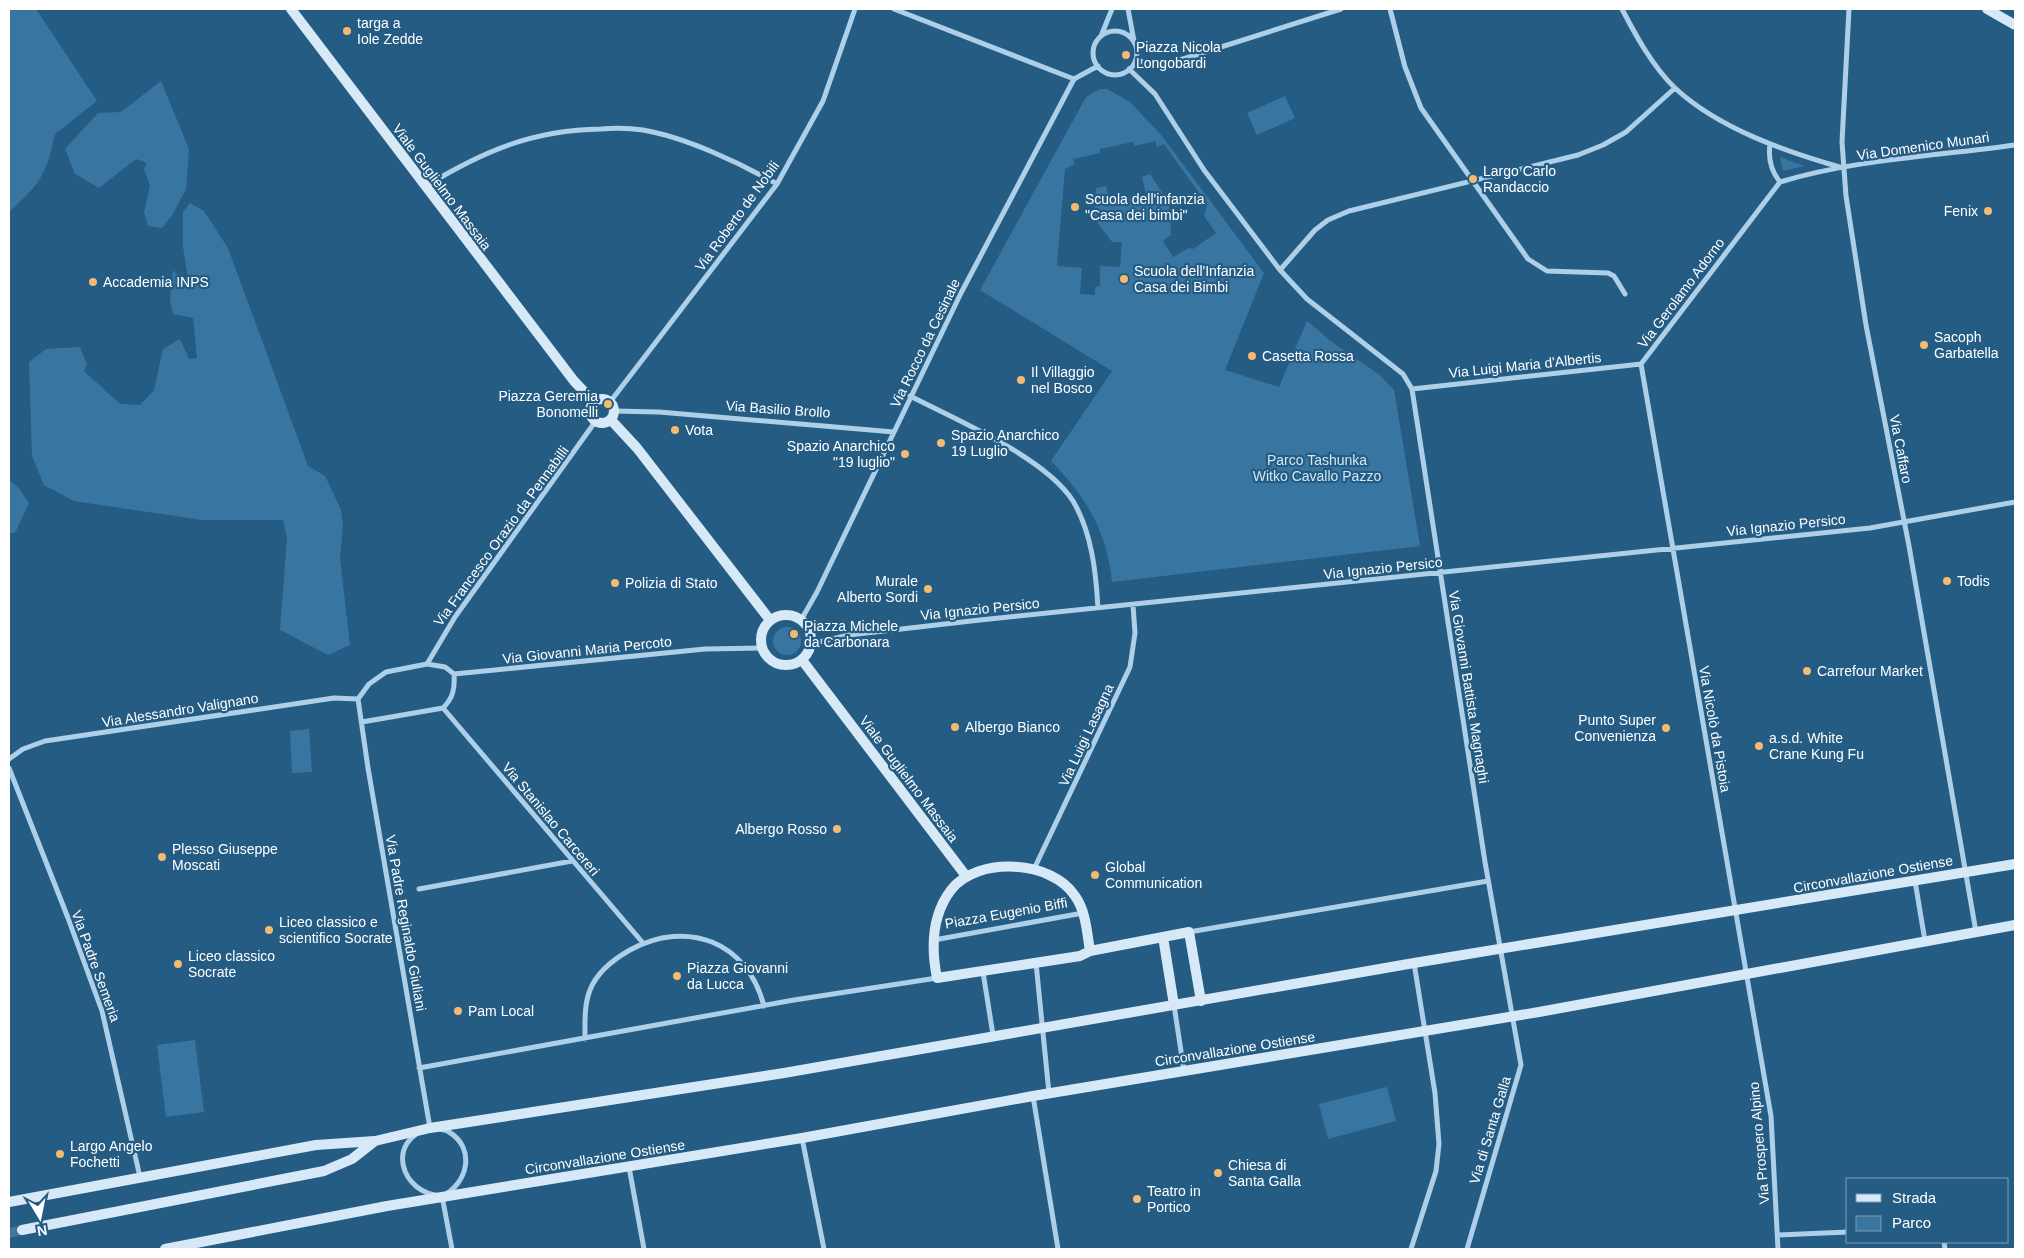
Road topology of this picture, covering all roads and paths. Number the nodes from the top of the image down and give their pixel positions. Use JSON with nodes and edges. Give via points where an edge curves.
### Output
{"nodes":[{"id":1,"x":291,"y":9,"type":"edge"},
{"id":2,"x":855,"y":9,"type":"edge"},
{"id":3,"x":894,"y":9,"type":"edge"},
{"id":4,"x":1112,"y":9,"type":"edge"},
{"id":5,"x":1128,"y":9,"type":"edge"},
{"id":6,"x":1341,"y":9,"type":"edge"},
{"id":7,"x":1390,"y":9,"type":"edge"},
{"id":8,"x":1622,"y":9,"type":"edge"},
{"id":9,"x":1849,"y":9,"type":"edge"},
{"id":10,"x":1987,"y":9,"type":"edge"},
{"id":11,"x":2015,"y":25,"type":"edge"},
{"id":12,"x":1101,"y":36,"type":"junction"},
{"id":13,"x":1134,"y":42,"type":"junction"},
{"id":14,"x":1136,"y":59,"type":"junction"},
{"id":15,"x":1098,"y":66,"type":"junction"},
{"id":16,"x":1129,"y":70,"type":"junction"},
{"id":17,"x":1074,"y":79,"type":"junction"},
{"id":18,"x":1675,"y":88,"type":"junction"},
{"id":19,"x":1770,"y":144,"type":"junction"},
{"id":20,"x":2015,"y":145,"type":"edge"},
{"id":21,"x":1843,"y":168,"type":"junction"},
{"id":22,"x":1473,"y":180,"type":"junction"},
{"id":23,"x":1780,"y":182,"type":"junction"},
{"id":24,"x":777,"y":184,"type":"junction"},
{"id":25,"x":426,"y":187,"type":"junction"},
{"id":26,"x":1280,"y":270,"type":"junction"},
{"id":27,"x":1625,"y":294,"type":"dead end"},
{"id":28,"x":1641,"y":364,"type":"junction"},
{"id":29,"x":1412,"y":389,"type":"junction"},
{"id":30,"x":910,"y":396,"type":"junction"},
{"id":31,"x":594,"y":402,"type":"junction"},
{"id":32,"x":612,"y":411,"type":"junction"},
{"id":33,"x":595,"y":422,"type":"junction"},
{"id":34,"x":894,"y":432,"type":"junction"},
{"id":35,"x":2015,"y":502,"type":"edge"},
{"id":36,"x":1904,"y":522,"type":"junction"},
{"id":37,"x":1673,"y":549,"type":"junction"},
{"id":38,"x":1440,"y":573,"type":"junction"},
{"id":39,"x":1133,"y":605,"type":"junction"},
{"id":40,"x":1098,"y":608,"type":"junction"},
{"id":41,"x":770,"y":620,"type":"junction"},
{"id":42,"x":801,"y":620,"type":"junction"},
{"id":43,"x":811,"y":644,"type":"junction"},
{"id":44,"x":762,"y":648,"type":"junction"},
{"id":45,"x":802,"y":660,"type":"junction"},
{"id":46,"x":427,"y":664,"type":"junction"},
{"id":47,"x":454,"y":674,"type":"junction"},
{"id":48,"x":358,"y":699,"type":"junction"},
{"id":49,"x":443,"y":708,"type":"junction"},
{"id":50,"x":362,"y":722,"type":"junction"},
{"id":51,"x":9,"y":758,"type":"edge"},
{"id":52,"x":9,"y":768,"type":"edge"},
{"id":53,"x":572,"y":861,"type":"junction"},
{"id":54,"x":2015,"y":864,"type":"edge"},
{"id":55,"x":1034,"y":869,"type":"junction"},
{"id":56,"x":1966,"y":872,"type":"junction"},
{"id":57,"x":966,"y":876,"type":"junction"},
{"id":58,"x":1488,"y":881,"type":"junction"},
{"id":59,"x":1915,"y":881,"type":"junction"},
{"id":60,"x":419,"y":889,"type":"dead end"},
{"id":61,"x":1735,"y":912,"type":"junction"},
{"id":62,"x":1083,"y":914,"type":"junction"},
{"id":63,"x":2015,"y":925,"type":"edge"},
{"id":64,"x":1189,"y":932,"type":"junction"},
{"id":65,"x":1976,"y":932,"type":"junction"},
{"id":66,"x":1162,"y":937,"type":"junction"},
{"id":67,"x":934,"y":940,"type":"junction"},
{"id":68,"x":1925,"y":941,"type":"junction"},
{"id":69,"x":643,"y":943,"type":"junction"},
{"id":70,"x":1090,"y":950,"type":"junction"},
{"id":71,"x":1500,"y":950,"type":"junction"},
{"id":72,"x":1036,"y":963,"type":"junction"},
{"id":73,"x":1414,"y":963,"type":"junction"},
{"id":74,"x":983,"y":972,"type":"junction"},
{"id":75,"x":1746,"y":976,"type":"junction"},
{"id":76,"x":937,"y":978,"type":"junction"},
{"id":77,"x":1200,"y":1001,"type":"junction"},
{"id":78,"x":1174,"y":1005,"type":"junction"},
{"id":79,"x":764,"y":1006,"type":"junction"},
{"id":80,"x":1512,"y":1016,"type":"junction"},
{"id":81,"x":1042,"y":1027,"type":"junction"},
{"id":82,"x":1425,"y":1031,"type":"junction"},
{"id":83,"x":993,"y":1035,"type":"junction"},
{"id":84,"x":585,"y":1039,"type":"junction"},
{"id":85,"x":419,"y":1068,"type":"junction"},
{"id":86,"x":1184,"y":1071,"type":"junction"},
{"id":87,"x":1049,"y":1094,"type":"junction"},
{"id":88,"x":1033,"y":1096,"type":"junction"},
{"id":89,"x":430,"y":1128,"type":"junction"},
{"id":90,"x":802,"y":1138,"type":"junction"},
{"id":91,"x":375,"y":1141,"type":"junction"},
{"id":92,"x":629,"y":1167,"type":"junction"},
{"id":93,"x":140,"y":1177,"type":"junction"},
{"id":94,"x":442,"y":1196,"type":"junction"},
{"id":95,"x":9,"y":1202,"type":"edge"},
{"id":96,"x":22,"y":1230,"type":"tunnel mouth"},
{"id":97,"x":1846,"y":1232,"type":"edge"},
{"id":98,"x":1778,"y":1234,"type":"junction"},
{"id":99,"x":165,"y":1249,"type":"edge"},
{"id":100,"x":452,"y":1249,"type":"edge"},
{"id":101,"x":644,"y":1249,"type":"edge"},
{"id":102,"x":824,"y":1249,"type":"edge"},
{"id":103,"x":1058,"y":1249,"type":"edge"},
{"id":104,"x":1412,"y":1249,"type":"edge"},
{"id":105,"x":1467,"y":1249,"type":"edge"},
{"id":106,"x":1778,"y":1249,"type":"edge"}],
"edges":[{"from":1,"to":25,"type":"main road","name":"Viale Guglielmo Massaia"},
{"from":2,"to":24,"type":"street","name":"Via Roberto de Nobili","via":[[823,101]]},
{"from":3,"to":17,"type":"street"},
{"from":4,"to":12,"type":"street"},
{"from":5,"to":13,"type":"street"},
{"from":6,"to":14,"type":"street","via":[[1164,65]]},
{"from":7,"to":22,"type":"street","via":[[1415,94]]},
{"from":8,"to":18,"type":"street","via":[[1635,33]]},
{"from":9,"to":21,"type":"street","name":"Via Caffaro"},
{"from":10,"to":11,"type":"main road"},
{"from":12,"to":13,"type":"street","via":[[1118,31]]},
{"from":12,"to":15,"type":"street","via":[[1094,47]]},
{"from":13,"to":14,"type":"street"},
{"from":14,"to":16,"type":"street"},
{"from":15,"to":16,"type":"street","via":[[1112,74]]},
{"from":15,"to":17,"type":"street"},
{"from":16,"to":26,"type":"street","name":"Via Giovanni Battista Magnaghi","via":[[1155,94],[1204,170]]},
{"from":17,"to":30,"type":"street","name":"Via Rocco da Cesinale"},
{"from":18,"to":19,"type":"street","via":[[1721,120]]},
{"from":18,"to":22,"type":"street","via":[[1626,132],[1604,145],[1578,156]]},
{"from":19,"to":21,"type":"street"},
{"from":19,"to":23,"type":"street","via":[[1770,161],[1774,176]]},
{"from":20,"to":21,"type":"street","name":"Via Domenico Munari"},
{"from":21,"to":23,"type":"street","name":"Via Domenico Munari"},
{"from":21,"to":36,"type":"street","name":"Via Caffaro","via":[[1866,326]]},
{"from":22,"to":26,"type":"street","via":[[1370,204],[1328,220]]},
{"from":22,"to":27,"type":"street","via":[[1524,253],[1537,266],[1559,273],[1608,273],[1614,276]]},
{"from":23,"to":28,"type":"street","name":"Via Gerolamo Adorno"},
{"from":24,"to":25,"type":"street","via":[[722,157],[672,138],[644,130],[612,128],[564,131],[518,140],[478,156]]},
{"from":24,"to":32,"type":"street","name":"Via Roberto de Nobili","via":[[637,369]]},
{"from":25,"to":31,"type":"main road","name":"Viale Guglielmo Massaia"},
{"from":26,"to":29,"type":"street","name":"Via Giovanni Battista Magnaghi","via":[[1307,299],[1403,374]]},
{"from":28,"to":29,"type":"street","name":"Via Luigi Maria d'Albertis"},
{"from":28,"to":37,"type":"street","name":"Via Gerolamo Adorno"},
{"from":29,"to":38,"type":"street","name":"Via Giovanni Battista Magnaghi"},
{"from":30,"to":34,"type":"street","name":"Via Rocco da Cesinale"},
{"from":30,"to":40,"type":"street","via":[[1040,467],[1065,490],[1086,530]]},
{"from":31,"to":32,"type":"main road","via":[[602,399]]},
{"from":31,"to":33,"type":"main road","via":[[590,411]]},
{"from":32,"to":33,"type":"main road","via":[[603,424]]},
{"from":32,"to":34,"type":"street","name":"Via Basilio Brollo"},
{"from":32,"to":41,"type":"main road"},
{"from":33,"to":46,"type":"street","name":"Via Francesco Orazio da Pennabilli","via":[[455,617]]},
{"from":34,"to":42,"type":"street","name":"Via Rocco da Cesinale"},
{"from":35,"to":36,"type":"street","name":"Via Ignazio Persico"},
{"from":36,"to":37,"type":"street","name":"Via Ignazio Persico"},
{"from":36,"to":56,"type":"street","name":"Via Caffaro"},
{"from":37,"to":38,"type":"street","name":"Via Ignazio Persico"},
{"from":37,"to":61,"type":"street","name":"Via Nicolò da Pistoia"},
{"from":38,"to":39,"type":"street","name":"Via Ignazio Persico"},
{"from":38,"to":58,"type":"street","name":"Via Giovanni Battista Magnaghi"},
{"from":39,"to":40,"type":"street","name":"Via Ignazio Persico"},
{"from":39,"to":55,"type":"street","name":"Via Luigi Lasagna","via":[[1136,633],[1130,667]]},
{"from":40,"to":43,"type":"street","name":"Via Ignazio Persico","via":[[864,633]]},
{"from":41,"to":42,"type":"main road","via":[[786,615]]},
{"from":41,"to":44,"type":"main road","via":[[761,634]]},
{"from":42,"to":43,"type":"main road","via":[[809,628]]},
{"from":43,"to":45,"type":"main road"},
{"from":44,"to":45,"type":"main road","via":[[777,664],[791,665]]},
{"from":44,"to":47,"type":"street","name":"Via Giovanni Maria Percoto","via":[[723,648]]},
{"from":45,"to":57,"type":"main road","name":"Viale Guglielmo Massaia"},
{"from":46,"to":47,"type":"street","via":[[445,667]]},
{"from":46,"to":48,"type":"street","via":[[386,672],[369,684]]},
{"from":47,"to":49,"type":"street","via":[[454,691]]},
{"from":48,"to":50,"type":"street","name":"Via Padre Reginaldo Giuliani"},
{"from":48,"to":51,"type":"street","name":"Via Alessandro Valignano","via":[[334,698],[44,741]]},
{"from":49,"to":50,"type":"street"},
{"from":49,"to":53,"type":"street","name":"Via Stanislao Carcereri"},
{"from":50,"to":85,"type":"street","name":"Via Padre Reginaldo Giuliani"},
{"from":52,"to":93,"type":"street","name":"Via Padre Semeria","via":[[102,1011]]},
{"from":53,"to":60,"type":"street"},
{"from":53,"to":69,"type":"street","name":"Via Stanislao Carcereri"},
{"from":54,"to":56,"type":"main road","name":"Circonvallazione Ostiense"},
{"from":55,"to":57,"type":"main road","name":"Piazza Eugenio Biffi","via":[[996,869]]},
{"from":55,"to":62,"type":"main road","name":"Piazza Eugenio Biffi","via":[[1066,885],[1078,900]]},
{"from":56,"to":59,"type":"main road","name":"Circonvallazione Ostiense"},
{"from":56,"to":65,"type":"street","name":"Via Caffaro"},
{"from":57,"to":67,"type":"main road","name":"Piazza Eugenio Biffi","via":[[946,898],[938,915]]},
{"from":58,"to":64,"type":"street"},
{"from":58,"to":71,"type":"street"},
{"from":59,"to":61,"type":"main road","name":"Circonvallazione Ostiense"},
{"from":59,"to":68,"type":"street"},
{"from":61,"to":71,"type":"main road","name":"Circonvallazione Ostiense"},
{"from":61,"to":75,"type":"street"},
{"from":62,"to":67,"type":"street","name":"Piazza Eugenio Biffi"},
{"from":62,"to":70,"type":"main road","name":"Piazza Eugenio Biffi"},
{"from":63,"to":65,"type":"main road","name":"Circonvallazione Ostiense"},
{"from":64,"to":66,"type":"main road"},
{"from":64,"to":77,"type":"main road"},
{"from":65,"to":68,"type":"main road","name":"Circonvallazione Ostiense"},
{"from":66,"to":70,"type":"main road"},
{"from":66,"to":78,"type":"main road"},
{"from":67,"to":76,"type":"main road","name":"Piazza Eugenio Biffi"},
{"from":68,"to":75,"type":"main road","name":"Circonvallazione Ostiense"},
{"from":69,"to":79,"type":"street","via":[[676,936],[714,941],[735,956],[749,972]]},
{"from":69,"to":84,"type":"street","via":[[610,964],[593,984],[586,1005]]},
{"from":70,"to":72,"type":"main road","via":[[1080,956]]},
{"from":71,"to":73,"type":"main road","name":"Circonvallazione Ostiense"},
{"from":71,"to":80,"type":"street"},
{"from":72,"to":74,"type":"main road"},
{"from":72,"to":81,"type":"street"},
{"from":73,"to":77,"type":"main road","name":"Circonvallazione Ostiense"},
{"from":73,"to":82,"type":"street"},
{"from":74,"to":76,"type":"main road"},
{"from":74,"to":83,"type":"street"},
{"from":75,"to":80,"type":"main road","name":"Circonvallazione Ostiense"},
{"from":75,"to":98,"type":"street","name":"Via Prospero Alpino","via":[[1771,1116]]},
{"from":76,"to":79,"type":"street"},
{"from":77,"to":78,"type":"main road","name":"Circonvallazione Ostiense"},
{"from":78,"to":81,"type":"main road","name":"Circonvallazione Ostiense"},
{"from":78,"to":86,"type":"street"},
{"from":79,"to":84,"type":"street"},
{"from":80,"to":82,"type":"main road","name":"Circonvallazione Ostiense"},
{"from":80,"to":105,"type":"street","name":"Via di Santa Galla","via":[[1521,1066]]},
{"from":81,"to":83,"type":"main road","name":"Circonvallazione Ostiense"},
{"from":81,"to":87,"type":"street"},
{"from":82,"to":86,"type":"main road","name":"Circonvallazione Ostiense"},
{"from":82,"to":104,"type":"street","via":[[1438,1118],[1439,1152]]},
{"from":83,"to":89,"type":"main road","name":"Circonvallazione Ostiense","via":[[775,1074]]},
{"from":84,"to":85,"type":"street"},
{"from":85,"to":89,"type":"street","name":"Via Padre Reginaldo Giuliani"},
{"from":86,"to":87,"type":"main road","name":"Circonvallazione Ostiense"},
{"from":87,"to":88,"type":"main road","name":"Circonvallazione Ostiense"},
{"from":88,"to":90,"type":"main road","name":"Circonvallazione Ostiense"},
{"from":88,"to":103,"type":"street"},
{"from":89,"to":91,"type":"main road","name":"Circonvallazione Ostiense"},
{"from":89,"to":94,"type":"street","via":[[445,1130],[454,1136],[465,1159],[461,1183]]},
{"from":89,"to":94,"type":"street","via":[[415,1133],[408,1140],[404,1164],[408,1177],[418,1190]]},
{"from":90,"to":92,"type":"main road","name":"Circonvallazione Ostiense"},
{"from":90,"to":102,"type":"street"},
{"from":91,"to":93,"type":"main road","name":"Circonvallazione Ostiense","via":[[332,1143]]},
{"from":91,"to":96,"type":"main road","via":[[352,1159],[324,1171]]},
{"from":92,"to":94,"type":"main road","name":"Circonvallazione Ostiense"},
{"from":92,"to":101,"type":"street"},
{"from":93,"to":95,"type":"main road"},
{"from":94,"to":99,"type":"main road","name":"Circonvallazione Ostiense"},
{"from":94,"to":100,"type":"street"},
{"from":97,"to":98,"type":"street"},
{"from":98,"to":106,"type":"street","name":"Via Prospero Alpino"}]}
